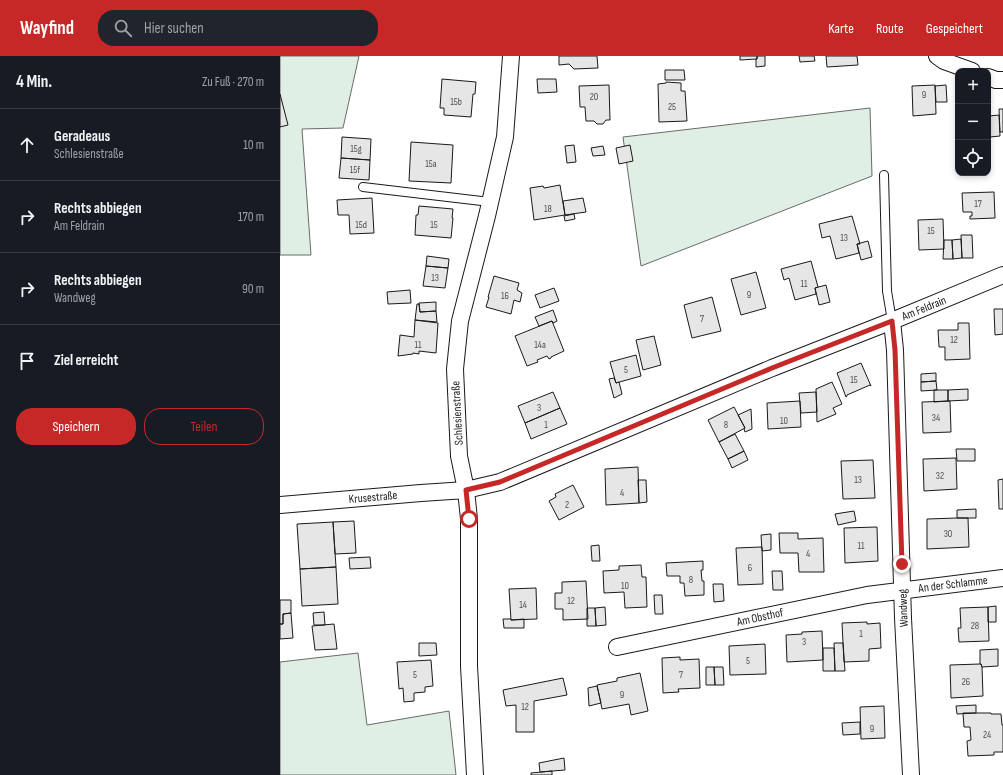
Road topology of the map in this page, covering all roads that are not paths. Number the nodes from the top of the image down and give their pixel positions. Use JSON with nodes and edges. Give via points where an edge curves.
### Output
{"nodes":[{"id":1,"x":511,"y":56,"type":"edge"},
{"id":2,"x":937,"y":56,"type":"edge"},
{"id":3,"x":964,"y":68,"type":"edge"},
{"id":4,"x":991,"y":78,"type":"edge"},
{"id":5,"x":1003,"y":80,"type":"edge"},
{"id":6,"x":884,"y":175,"type":"dead end"},
{"id":7,"x":363,"y":187,"type":"dead end"},
{"id":8,"x":490,"y":202,"type":"junction"},
{"id":9,"x":1003,"y":275,"type":"edge"},
{"id":10,"x":892,"y":321,"type":"junction"},
{"id":11,"x":466,"y":490,"type":"junction"},
{"id":12,"x":280,"y":506,"type":"edge"},
{"id":13,"x":1003,"y":578,"type":"edge"},
{"id":14,"x":902,"y":590,"type":"junction"},
{"id":15,"x":617,"y":647,"type":"dead end"},
{"id":16,"x":475,"y":775,"type":"edge"},
{"id":17,"x":912,"y":775,"type":"edge"}],
"edges":[{"from":1,"to":8,"type":"street","name":"Schlesienstraße","via":[[505,137]]},
{"from":2,"to":3,"type":"street"},
{"from":4,"to":5,"type":"street"},
{"from":6,"to":10,"type":"lane","via":[[887,291]]},
{"from":7,"to":8,"type":"lane"},
{"from":8,"to":11,"type":"street","name":"Schlesienstraße","via":[[460,321],[455,369],[460,456]]},
{"from":9,"to":10,"type":"street","name":"Am Feldrain"},
{"from":10,"to":11,"type":"street","name":"Am Feldrain","via":[[772,368],[500,482]]},
{"from":10,"to":14,"type":"street","name":"Wandweg"},
{"from":11,"to":12,"type":"street","name":"Krusestraße"},
{"from":11,"to":16,"type":"street","name":"Schlesienstraße","via":[[469,519],[469,666]]},
{"from":13,"to":14,"type":"street","name":"An der Schlamme"},
{"from":14,"to":15,"type":"street","name":"Am Obsthof"},
{"from":14,"to":17,"type":"street","name":"Wandweg"}]}
